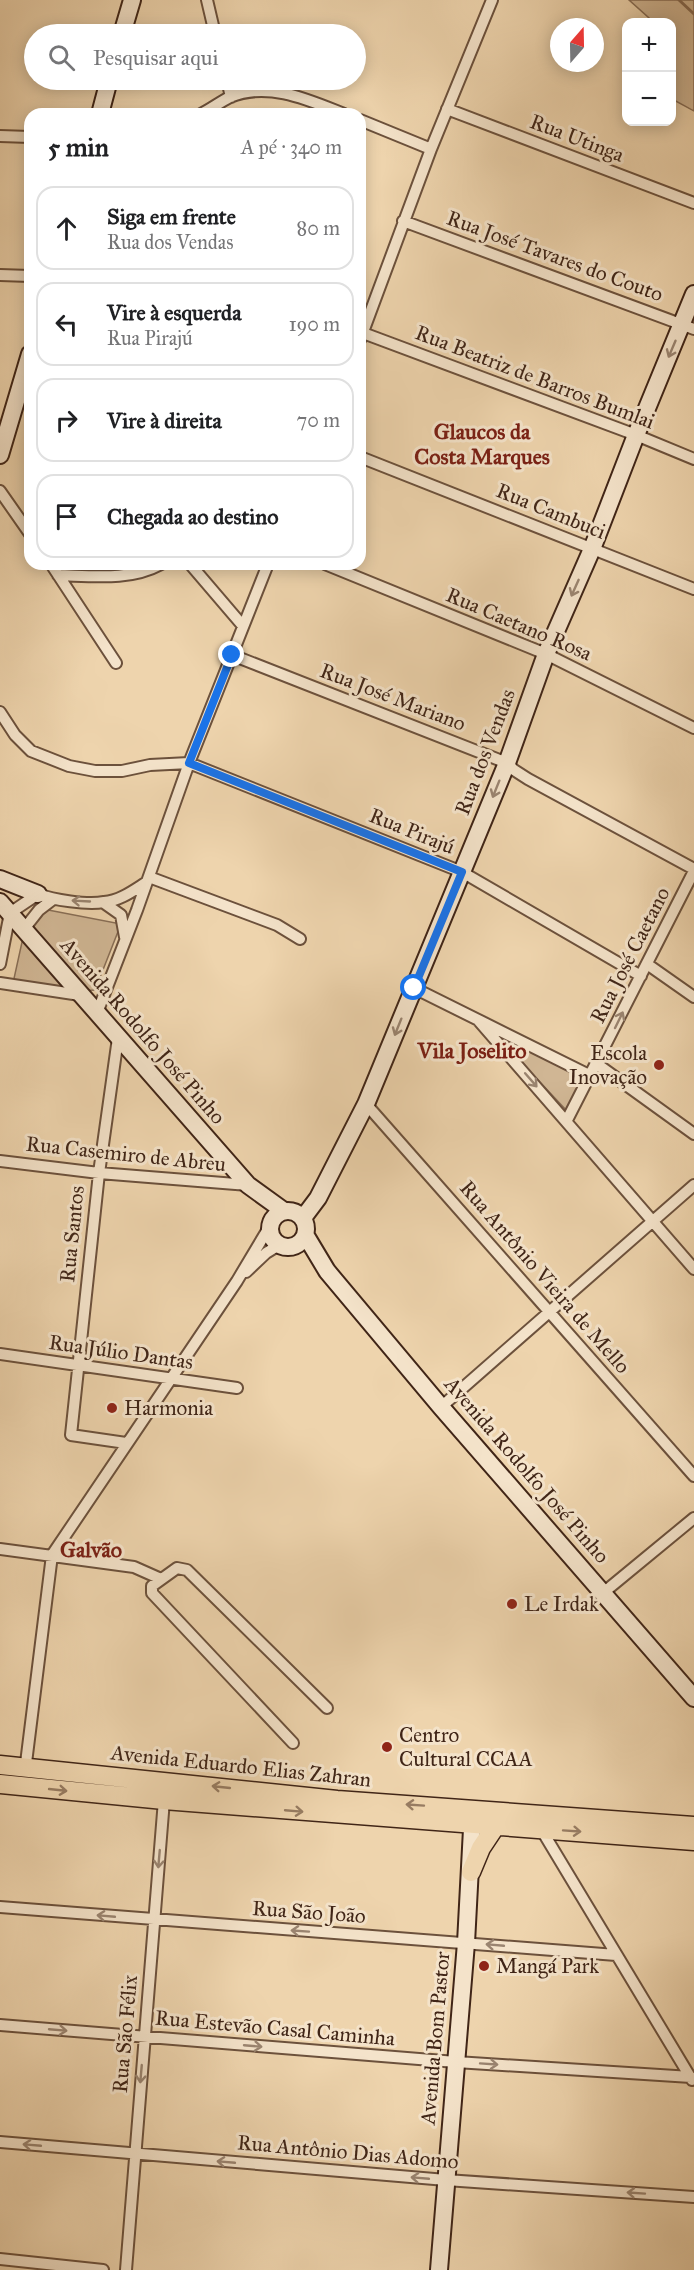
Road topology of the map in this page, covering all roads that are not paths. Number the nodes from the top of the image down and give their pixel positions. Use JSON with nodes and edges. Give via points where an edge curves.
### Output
{"nodes":[{"id":1,"x":132,"y":0,"type":"edge"},
{"id":2,"x":207,"y":0,"type":"edge"},
{"id":3,"x":492,"y":0,"type":"edge"},
{"id":4,"x":125,"y":24,"type":"edge"},
{"id":5,"x":213,"y":24,"type":"edge"},
{"id":6,"x":106,"y":90,"type":"edge"},
{"id":7,"x":229,"y":90,"type":"edge"},
{"id":8,"x":231,"y":97,"type":"junction"},
{"id":9,"x":101,"y":108,"type":"edge"},
{"id":10,"x":212,"y":108,"type":"edge"},
{"id":11,"x":329,"y":108,"type":"edge"},
{"id":12,"x":447,"y":109,"type":"junction"},
{"id":13,"x":366,"y":122,"type":"edge"},
{"id":14,"x":0,"y":136,"type":"edge"},
{"id":15,"x":24,"y":137,"type":"edge"},
{"id":16,"x":431,"y":149,"type":"junction"},
{"id":17,"x":694,"y":204,"type":"edge"},
{"id":18,"x":403,"y":220,"type":"junction"},
{"id":19,"x":0,"y":275,"type":"edge"},
{"id":20,"x":24,"y":276,"type":"edge"},
{"id":21,"x":694,"y":294,"type":"edge"},
{"id":22,"x":366,"y":322,"type":"edge"},
{"id":23,"x":688,"y":327,"type":"edge"},
{"id":24,"x":366,"y":338,"type":"edge"},
{"id":25,"x":24,"y":369,"type":"edge"},
{"id":26,"x":5,"y":418,"type":"edge"},
{"id":27,"x":636,"y":435,"type":"junction"},
{"id":28,"x":0,"y":455,"type":"edge"},
{"id":29,"x":366,"y":459,"type":"edge"},
{"id":30,"x":694,"y":459,"type":"edge"},
{"id":31,"x":0,"y":491,"type":"edge"},
{"id":32,"x":24,"y":525,"type":"edge"},
{"id":33,"x":592,"y":549,"type":"junction"},
{"id":34,"x":55,"y":570,"type":"edge"},
{"id":35,"x":149,"y":570,"type":"edge"},
{"id":36,"x":195,"y":570,"type":"edge"},
{"id":37,"x":266,"y":570,"type":"edge"},
{"id":38,"x":339,"y":570,"type":"edge"},
{"id":39,"x":58,"y":574,"type":"junction"},
{"id":40,"x":694,"y":589,"type":"edge"},
{"id":41,"x":243,"y":627,"type":"junction"},
{"id":42,"x":546,"y":654,"type":"junction"},
{"id":43,"x":232,"y":655,"type":"junction"},
{"id":44,"x":116,"y":663,"type":"dead end"},
{"id":45,"x":0,"y":712,"type":"edge"},
{"id":46,"x":694,"y":728,"type":"edge"},
{"id":47,"x":189,"y":763,"type":"junction"},
{"id":48,"x":507,"y":763,"type":"junction"},
{"id":49,"x":694,"y":870,"type":"edge"},
{"id":50,"x":462,"y":872,"type":"junction"},
{"id":51,"x":0,"y":879,"type":"edge"},
{"id":52,"x":148,"y":880,"type":"junction"},
{"id":53,"x":45,"y":897,"type":"junction"},
{"id":54,"x":104,"y":903,"type":"junction"},
{"id":55,"x":5,"y":908,"type":"edge"},
{"id":56,"x":24,"y":929,"type":"junction"},
{"id":57,"x":300,"y":939,"type":"dead end"},
{"id":58,"x":126,"y":940,"type":"junction"},
{"id":59,"x":0,"y":964,"type":"edge"},
{"id":60,"x":647,"y":964,"type":"junction"},
{"id":61,"x":641,"y":976,"type":"junction"},
{"id":62,"x":0,"y":983,"type":"edge"},
{"id":63,"x":414,"y":988,"type":"junction"},
{"id":64,"x":80,"y":995,"type":"junction"},
{"id":65,"x":694,"y":997,"type":"edge"},
{"id":66,"x":98,"y":1013,"type":"junction"},
{"id":67,"x":478,"y":1020,"type":"junction"},
{"id":68,"x":118,"y":1038,"type":"junction"},
{"id":69,"x":597,"y":1064,"type":"junction"},
{"id":70,"x":591,"y":1076,"type":"junction"},
{"id":71,"x":366,"y":1104,"type":"junction"},
{"id":72,"x":567,"y":1120,"type":"junction"},
{"id":73,"x":694,"y":1134,"type":"edge"},
{"id":74,"x":0,"y":1161,"type":"edge"},
{"id":75,"x":99,"y":1173,"type":"junction"},
{"id":76,"x":694,"y":1185,"type":"edge"},
{"id":77,"x":251,"y":1187,"type":"junction"},
{"id":78,"x":303,"y":1218,"type":"junction"},
{"id":79,"x":275,"y":1219,"type":"junction"},
{"id":80,"x":654,"y":1222,"type":"junction"},
{"id":81,"x":306,"y":1236,"type":"junction"},
{"id":82,"x":284,"y":1246,"type":"junction"},
{"id":83,"x":694,"y":1269,"type":"edge"},
{"id":84,"x":327,"y":1271,"type":"junction"},
{"id":85,"x":237,"y":1281,"type":"junction"},
{"id":86,"x":549,"y":1312,"type":"junction"},
{"id":87,"x":0,"y":1354,"type":"edge"},
{"id":88,"x":77,"y":1365,"type":"junction"},
{"id":89,"x":172,"y":1379,"type":"junction"},
{"id":90,"x":237,"y":1388,"type":"dead end"},
{"id":91,"x":441,"y":1407,"type":"junction"},
{"id":92,"x":126,"y":1443,"type":"junction"},
{"id":93,"x":694,"y":1476,"type":"edge"},
{"id":94,"x":694,"y":1518,"type":"edge"},
{"id":95,"x":0,"y":1549,"type":"edge"},
{"id":96,"x":52,"y":1555,"type":"junction"},
{"id":97,"x":161,"y":1580,"type":"junction"},
{"id":98,"x":603,"y":1593,"type":"junction"},
{"id":99,"x":694,"y":1698,"type":"edge"},
{"id":100,"x":327,"y":1708,"type":"dead end"},
{"id":101,"x":293,"y":1743,"type":"dead end"},
{"id":102,"x":0,"y":1765,"type":"edge"},
{"id":103,"x":26,"y":1767,"type":"junction"},
{"id":104,"x":0,"y":1785,"type":"edge"},
{"id":105,"x":23,"y":1786,"type":"junction"},
{"id":106,"x":164,"y":1800,"type":"junction"},
{"id":107,"x":473,"y":1817,"type":"junction"},
{"id":108,"x":694,"y":1826,"type":"edge"},
{"id":109,"x":495,"y":1827,"type":"junction"},
{"id":110,"x":541,"y":1829,"type":"junction"},
{"id":111,"x":694,"y":1841,"type":"edge"},
{"id":112,"x":471,"y":1872,"type":"junction"},
{"id":113,"x":0,"y":1907,"type":"edge"},
{"id":114,"x":154,"y":1920,"type":"junction"},
{"id":115,"x":466,"y":1943,"type":"junction"},
{"id":116,"x":616,"y":1955,"type":"junction"},
{"id":117,"x":0,"y":2025,"type":"edge"},
{"id":118,"x":144,"y":2037,"type":"junction"},
{"id":119,"x":456,"y":2062,"type":"junction"},
{"id":120,"x":692,"y":2080,"type":"edge"},
{"id":121,"x":0,"y":2142,"type":"edge"},
{"id":122,"x":135,"y":2154,"type":"junction"},
{"id":123,"x":446,"y":2180,"type":"junction"},
{"id":124,"x":694,"y":2197,"type":"edge"},
{"id":125,"x":0,"y":2259,"type":"edge"},
{"id":126,"x":103,"y":2270,"type":"edge"},
{"id":127,"x":126,"y":2270,"type":"edge"},
{"id":128,"x":439,"y":2270,"type":"edge"}],
"edges":[{"from":1,"to":4,"type":"street"},
{"from":2,"to":5,"type":"street"},
{"from":3,"to":12,"type":"street"},
{"from":6,"to":9,"type":"street"},
{"from":7,"to":8,"type":"street"},
{"from":8,"to":10,"type":"street"},
{"from":8,"to":11,"type":"street","via":[[276,92]]},
{"from":12,"to":16,"type":"street"},
{"from":12,"to":17,"type":"street","name":"Rua Utinga"},
{"from":13,"to":16,"type":"street"},
{"from":14,"to":15,"type":"street"},
{"from":16,"to":18,"type":"street"},
{"from":18,"to":22,"type":"street"},
{"from":18,"to":23,"type":"street","name":"Rua José Tavares do Couto"},
{"from":19,"to":20,"type":"street"},
{"from":21,"to":23,"type":"street","name":"Rua dos Vendas"},
{"from":23,"to":27,"type":"street","name":"Rua dos Vendas","one_way":true},
{"from":24,"to":27,"type":"street","name":"Rua Beatriz de Barros Bumlai"},
{"from":25,"to":26,"type":"street"},
{"from":26,"to":28,"type":"street"},
{"from":27,"to":30,"type":"street","name":"Rua Beatriz de Barros Bumlai"},
{"from":27,"to":33,"type":"street","name":"Rua dos Vendas"},
{"from":29,"to":33,"type":"street","name":"Rua Cambuci"},
{"from":31,"to":32,"type":"street"},
{"from":33,"to":40,"type":"street","name":"Rua Cambuci"},
{"from":33,"to":42,"type":"street","name":"Rua dos Vendas","one_way":true},
{"from":34,"to":39,"type":"street"},
{"from":35,"to":39,"type":"street","via":[[129,576]]},
{"from":36,"to":41,"type":"street"},
{"from":37,"to":41,"type":"street"},
{"from":38,"to":42,"type":"street","name":"Rua Caetano Rosa"},
{"from":39,"to":44,"type":"street"},
{"from":41,"to":43,"type":"street"},
{"from":42,"to":46,"type":"street","name":"Rua Caetano Rosa"},
{"from":42,"to":48,"type":"street","name":"Rua dos Vendas"},
{"from":43,"to":47,"type":"street"},
{"from":43,"to":48,"type":"street","name":"Rua José Mariano"},
{"from":45,"to":47,"type":"street","via":[[31,752],[69,766],[122,771]]},
{"from":47,"to":50,"type":"street","name":"Rua Pirajú"},
{"from":47,"to":52,"type":"street"},
{"from":48,"to":49,"type":"street","name":"Rua José Mariano","via":[[528,779]]},
{"from":48,"to":50,"type":"street","name":"Rua dos Vendas","one_way":true},
{"from":49,"to":60,"type":"street","name":"Rua José Caetano"},
{"from":50,"to":61,"type":"street","name":"Rua Pirajú"},
{"from":50,"to":63,"type":"street","name":"Rua dos Vendas"},
{"from":51,"to":53,"type":"street"},
{"from":52,"to":54,"type":"street"},
{"from":52,"to":57,"type":"street","via":[[277,925]]},
{"from":52,"to":58,"type":"street"},
{"from":54,"to":53,"type":"street","one_way":true},
{"from":53,"to":55,"type":"street"},
{"from":53,"to":56,"type":"street"},
{"from":54,"to":58,"type":"street","via":[[121,915]]},
{"from":55,"to":56,"type":"street","name":"Avenida Rodolfo José Pinho"},
{"from":55,"to":59,"type":"street"},
{"from":56,"to":64,"type":"street","name":"Avenida Rodolfo José Pinho"},
{"from":58,"to":66,"type":"street"},
{"from":60,"to":61,"type":"street","name":"Rua José Caetano"},
{"from":60,"to":65,"type":"street"},
{"from":69,"to":61,"type":"street","name":"Rua José Caetano","one_way":true},
{"from":62,"to":64,"type":"street"},
{"from":63,"to":67,"type":"street"},
{"from":63,"to":71,"type":"street","name":"Rua dos Vendas","one_way":true},
{"from":64,"to":66,"type":"street","name":"Avenida Rodolfo José Pinho"},
{"from":66,"to":68,"type":"street","name":"Avenida Rodolfo José Pinho"},
{"from":67,"to":70,"type":"street"},
{"from":67,"to":72,"type":"street","one_way":true},
{"from":68,"to":75,"type":"street","name":"Rua Santos"},
{"from":68,"to":77,"type":"street","name":"Avenida Rodolfo José Pinho"},
{"from":69,"to":70,"type":"street","name":"Rua José Caetano"},
{"from":69,"to":73,"type":"street"},
{"from":70,"to":72,"type":"street","name":"Rua José Caetano"},
{"from":71,"to":78,"type":"street","name":"Rua dos Vendas","via":[[318,1198]]},
{"from":71,"to":86,"type":"street","name":"Rua Antônio Vieira de Mello"},
{"from":72,"to":80,"type":"street"},
{"from":74,"to":75,"type":"street","name":"Rua Casemiro de Abreu"},
{"from":75,"to":77,"type":"street","name":"Rua Casemiro de Abreu"},
{"from":75,"to":88,"type":"street","name":"Rua Santos"},
{"from":76,"to":80,"type":"street"},
{"from":77,"to":79,"type":"street","name":"Avenida Rodolfo José Pinho"},
{"from":78,"to":79,"type":"street","via":[[289,1211]]},
{"from":78,"to":81,"type":"street"},
{"from":79,"to":82,"type":"street","via":[[271,1235]]},
{"from":79,"to":85,"type":"street"},
{"from":80,"to":83,"type":"street"},
{"from":80,"to":86,"type":"street"},
{"from":81,"to":82,"type":"street","via":[[300,1244]]},
{"from":81,"to":84,"type":"street"},
{"from":82,"to":84,"type":"street"},
{"from":82,"to":85,"type":"street","via":[[266,1253]]},
{"from":84,"to":91,"type":"street","name":"Avenida Rodolfo José Pinho"},
{"from":85,"to":89,"type":"street"},
{"from":86,"to":91,"type":"street"},
{"from":86,"to":93,"type":"street","name":"Rua Antônio Vieira de Mello"},
{"from":87,"to":88,"type":"street","name":"Rua Júlio Dantas"},
{"from":88,"to":89,"type":"street","name":"Rua Júlio Dantas"},
{"from":88,"to":92,"type":"street","name":"Rua Santos","via":[[71,1435]]},
{"from":89,"to":90,"type":"street","name":"Rua Júlio Dantas"},
{"from":89,"to":92,"type":"street"},
{"from":91,"to":98,"type":"street","name":"Avenida Rodolfo José Pinho"},
{"from":92,"to":96,"type":"street"},
{"from":94,"to":98,"type":"street"},
{"from":95,"to":96,"type":"street"},
{"from":96,"to":97,"type":"street","via":[[134,1567]]},
{"from":96,"to":103,"type":"street"},
{"from":97,"to":100,"type":"street","via":[[177,1568],[187,1570]]},
{"from":97,"to":101,"type":"street","via":[[152,1586],[152,1593]]},
{"from":98,"to":99,"type":"street","name":"Avenida Rodolfo José Pinho"},
{"from":102,"to":103,"type":"main road","name":"Avenida Eduardo Elias Zahran"},
{"from":103,"to":105,"type":"street"},
{"from":107,"to":103,"type":"main road","name":"Avenida Eduardo Elias Zahran","one_way":true},
{"from":104,"to":105,"type":"main road","name":"Avenida Eduardo Elias Zahran"},
{"from":105,"to":106,"type":"main road","name":"Avenida Eduardo Elias Zahran","one_way":true},
{"from":106,"to":107,"type":"main road","name":"Avenida Eduardo Elias Zahran","one_way":true},
{"from":106,"to":114,"type":"street","name":"Rua São Félix","one_way":true},
{"from":107,"to":108,"type":"main road","name":"Avenida Eduardo Elias Zahran"},
{"from":107,"to":109,"type":"main road","name":"Avenida Eduardo Elias Zahran"},
{"from":107,"to":112,"type":"street","name":"Avenida Bom Pastor"},
{"from":109,"to":110,"type":"main road","name":"Avenida Eduardo Elias Zahran"},
{"from":109,"to":112,"type":"main road"},
{"from":110,"to":111,"type":"main road","name":"Avenida Eduardo Elias Zahran","one_way":true},
{"from":110,"to":116,"type":"street"},
{"from":112,"to":115,"type":"street","name":"Avenida Bom Pastor"},
{"from":114,"to":113,"type":"street","name":"Rua São João","one_way":true},
{"from":115,"to":114,"type":"street","name":"Rua São João","one_way":true},
{"from":114,"to":118,"type":"street","name":"Rua São Félix"},
{"from":116,"to":115,"type":"street","name":"Rua São João","one_way":true},
{"from":115,"to":119,"type":"street","name":"Avenida Bom Pastor"},
{"from":116,"to":120,"type":"street"},
{"from":117,"to":118,"type":"street","name":"Rua Estevão Casal Caminha","one_way":true},
{"from":118,"to":119,"type":"street","name":"Rua Estevão Casal Caminha","one_way":true},
{"from":118,"to":122,"type":"street","name":"Rua São Félix","one_way":true},
{"from":119,"to":120,"type":"street","name":"Rua Estevão Casal Caminha","one_way":true},
{"from":119,"to":123,"type":"street","name":"Avenida Bom Pastor"},
{"from":122,"to":121,"type":"street","name":"Rua Antônio Dias Adomo","one_way":true},
{"from":123,"to":122,"type":"street","name":"Rua Antônio Dias Adomo","one_way":true},
{"from":122,"to":127,"type":"street","name":"Rua São Félix"},
{"from":124,"to":123,"type":"street","name":"Rua Antônio Dias Adomo","one_way":true},
{"from":123,"to":128,"type":"street","name":"Avenida Bom Pastor"},
{"from":125,"to":126,"type":"street"}]}
